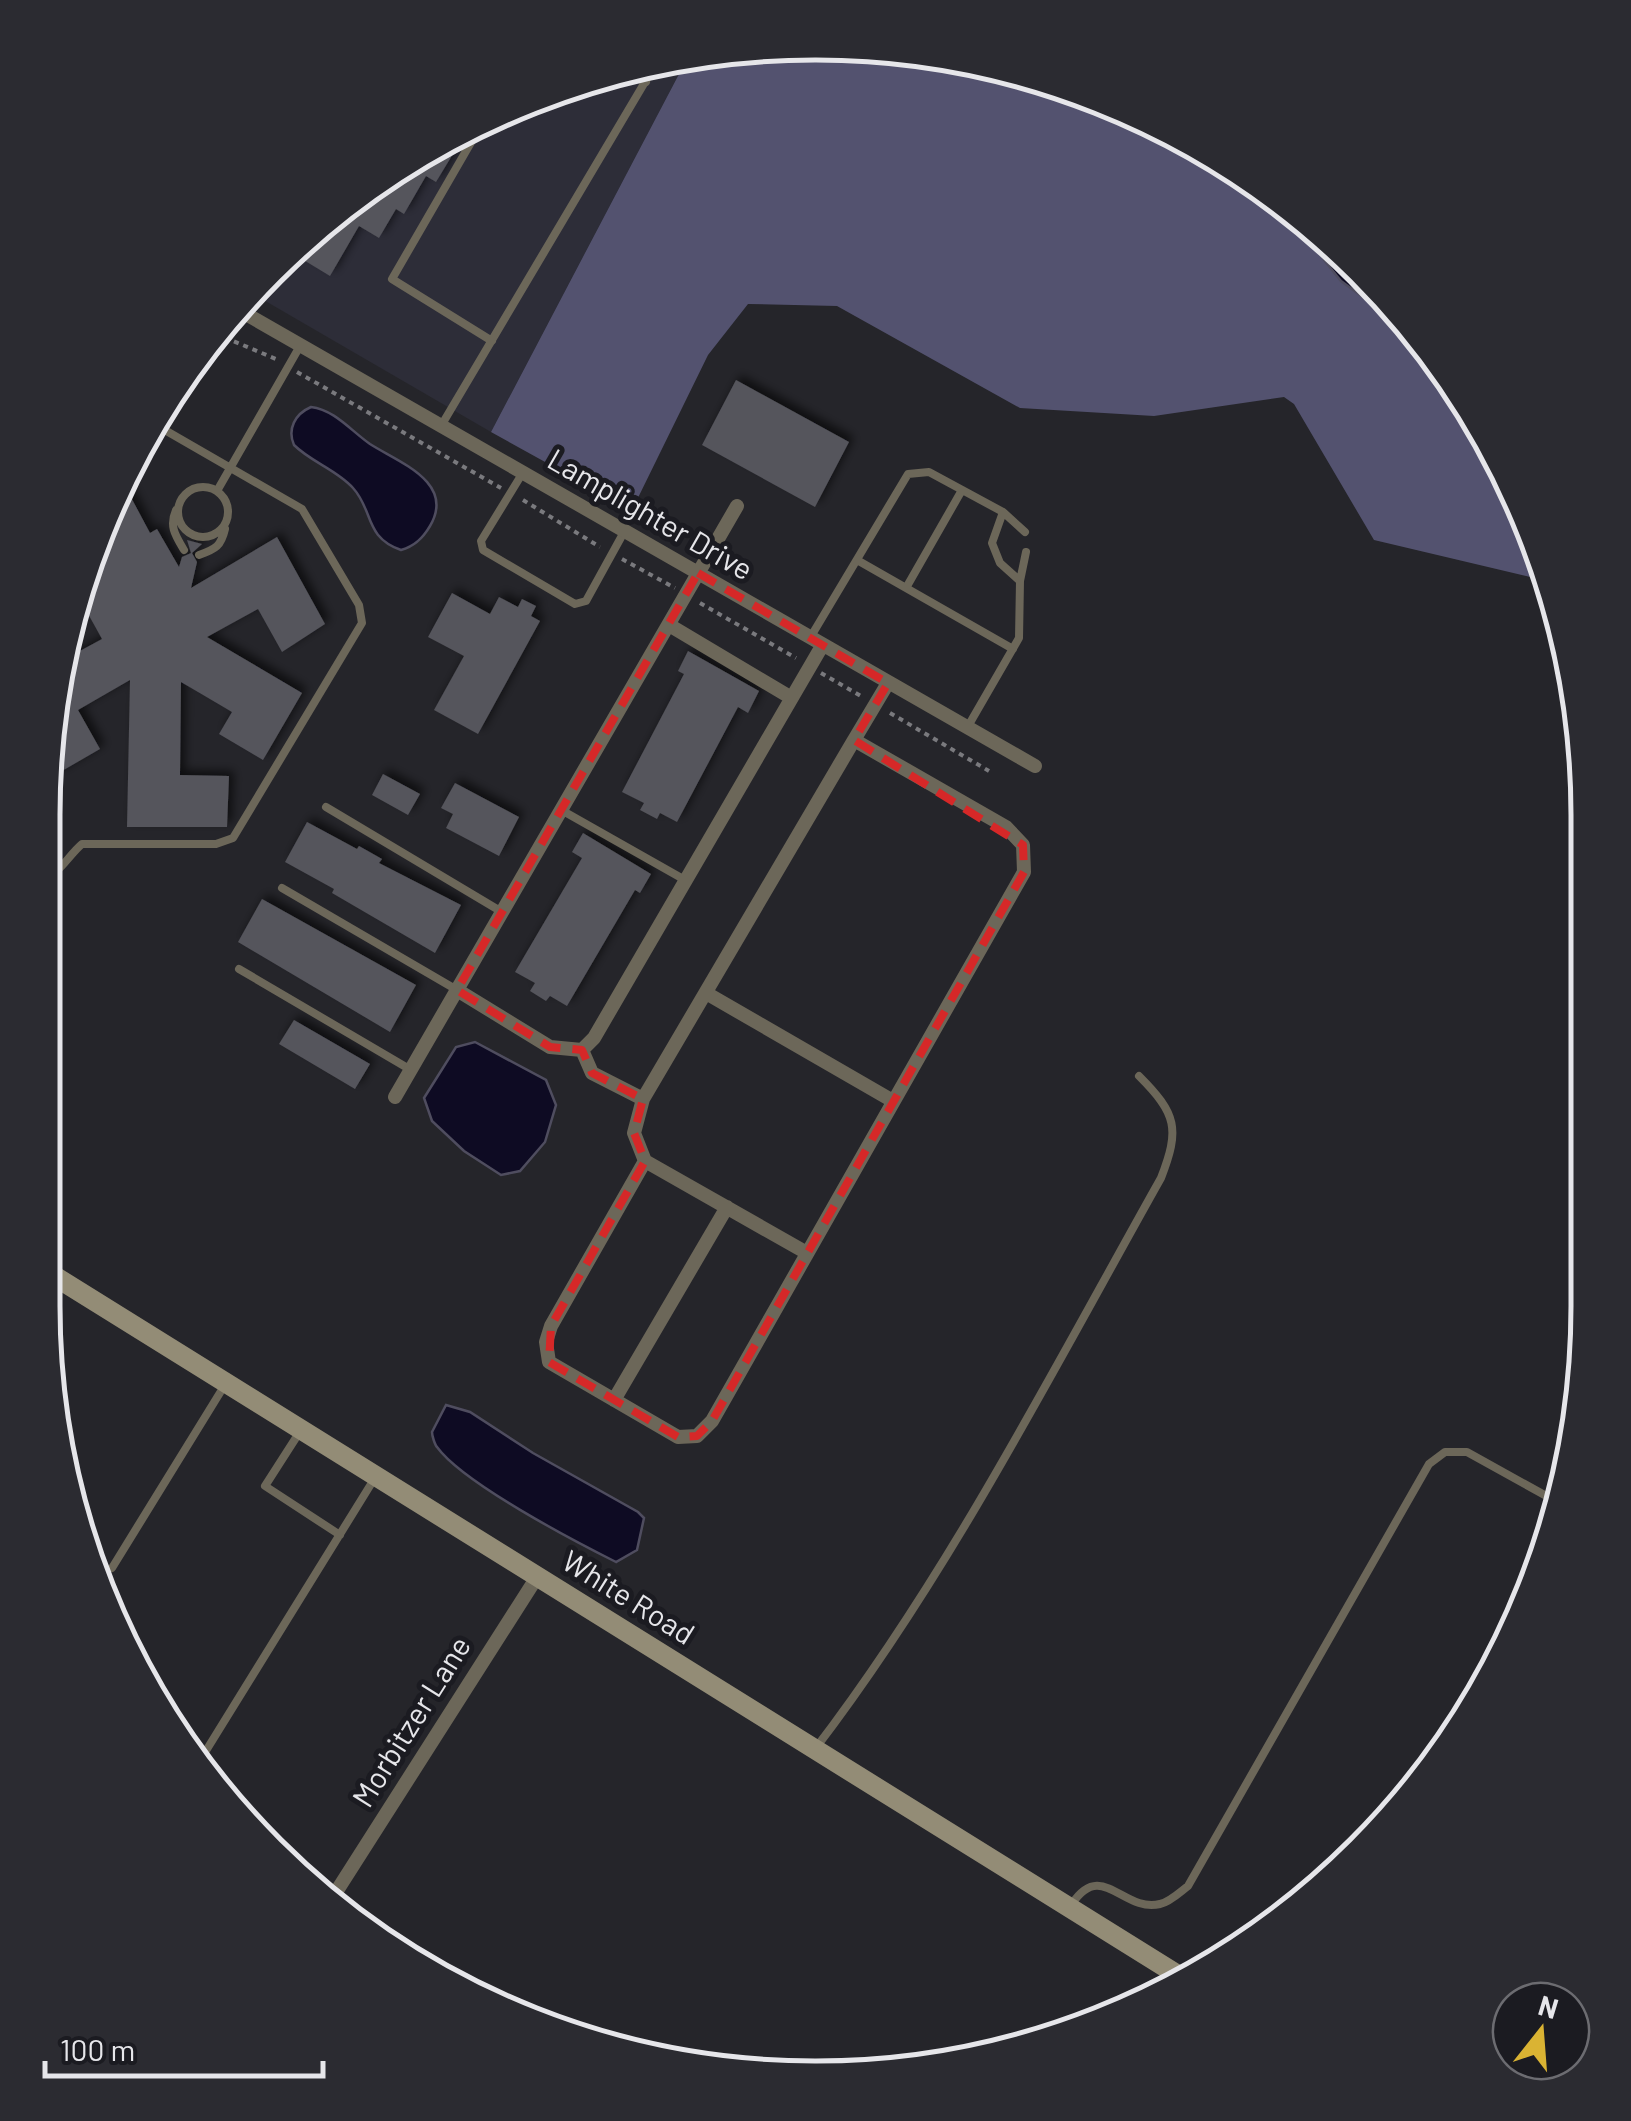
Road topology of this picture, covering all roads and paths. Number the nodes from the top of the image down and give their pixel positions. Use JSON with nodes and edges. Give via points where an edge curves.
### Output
{"nodes":[{"id":1,"x":646,"y":82,"type":"edge"},
{"id":2,"x":470,"y":144,"type":"edge"},
{"id":3,"x":248,"y":316,"type":"edge"},
{"id":4,"x":492,"y":342,"type":"junction"},
{"id":5,"x":300,"y":346,"type":"junction"},
{"id":6,"x":441,"y":426,"type":"junction"},
{"id":7,"x":166,"y":431,"type":"edge"},
{"id":8,"x":230,"y":468,"type":"junction"},
{"id":9,"x":522,"y":474,"type":"junction"},
{"id":10,"x":217,"y":490,"type":"junction"},
{"id":11,"x":962,"y":490,"type":"junction"},
{"id":12,"x":178,"y":506,"type":"junction"},
{"id":13,"x":737,"y":506,"type":"dead end"},
{"id":14,"x":1003,"y":512,"type":"junction"},
{"id":15,"x":227,"y":522,"type":"junction"},
{"id":16,"x":624,"y":532,"type":"junction"},
{"id":17,"x":1025,"y":532,"type":"dead end"},
{"id":18,"x":184,"y":550,"type":"dead end"},
{"id":19,"x":1026,"y":552,"type":"dead end"},
{"id":20,"x":199,"y":554,"type":"dead end"},
{"id":21,"x":857,"y":560,"type":"junction"},
{"id":22,"x":698,"y":573,"type":"junction"},
{"id":23,"x":1020,"y":581,"type":"junction"},
{"id":24,"x":906,"y":588,"type":"junction"},
{"id":25,"x":669,"y":625,"type":"junction"},
{"id":26,"x":816,"y":642,"type":"junction"},
{"id":27,"x":1013,"y":649,"type":"junction"},
{"id":28,"x":888,"y":684,"type":"junction"},
{"id":29,"x":790,"y":697,"type":"junction"},
{"id":30,"x":967,"y":728,"type":"junction"},
{"id":31,"x":854,"y":740,"type":"junction"},
{"id":32,"x":1034,"y":766,"type":"dead end"},
{"id":33,"x":326,"y":807,"type":"dead end"},
{"id":34,"x":563,"y":811,"type":"junction"},
{"id":35,"x":60,"y":868,"type":"edge"},
{"id":36,"x":686,"y":880,"type":"junction"},
{"id":37,"x":282,"y":888,"type":"dead end"},
{"id":38,"x":502,"y":912,"type":"junction"},
{"id":39,"x":239,"y":968,"type":"dead end"},
{"id":40,"x":456,"y":990,"type":"junction"},
{"id":41,"x":706,"y":992,"type":"junction"},
{"id":42,"x":582,"y":1050,"type":"junction"},
{"id":43,"x":410,"y":1070,"type":"junction"},
{"id":44,"x":1139,"y":1076,"type":"dead end"},
{"id":45,"x":395,"y":1097,"type":"dead end"},
{"id":46,"x":644,"y":1099,"type":"junction"},
{"id":47,"x":893,"y":1101,"type":"junction"},
{"id":48,"x":645,"y":1161,"type":"junction"},
{"id":49,"x":727,"y":1207,"type":"junction"},
{"id":50,"x":807,"y":1253,"type":"junction"},
{"id":51,"x":60,"y":1280,"type":"edge"},
{"id":52,"x":226,"y":1383,"type":"junction"},
{"id":53,"x":614,"y":1400,"type":"junction"},
{"id":54,"x":301,"y":1429,"type":"junction"},
{"id":55,"x":376,"y":1476,"type":"junction"},
{"id":56,"x":1546,"y":1496,"type":"edge"},
{"id":57,"x":340,"y":1535,"type":"junction"},
{"id":58,"x":112,"y":1568,"type":"dead end"},
{"id":59,"x":537,"y":1577,"type":"junction"},
{"id":60,"x":815,"y":1749,"type":"junction"},
{"id":61,"x":206,"y":1752,"type":"edge"},
{"id":62,"x":338,"y":1891,"type":"edge"},
{"id":63,"x":1070,"y":1908,"type":"junction"},
{"id":64,"x":1172,"y":1971,"type":"edge"}],
"edges":[{"from":1,"to":4,"type":"lane"},
{"from":2,"to":4,"type":"lane","via":[[392,279]]},
{"from":3,"to":5,"type":"street","name":"Lamplighter Drive"},
{"from":4,"to":6,"type":"lane"},
{"from":5,"to":6,"type":"street","name":"Lamplighter Drive"},
{"from":5,"to":8,"type":"lane"},
{"from":6,"to":9,"type":"street","name":"Lamplighter Drive"},
{"from":7,"to":8,"type":"lane"},
{"from":8,"to":10,"type":"lane"},
{"from":8,"to":35,"type":"lane","via":[[302,509],[360,605],[362,622],[233,838],[216,844],[82,844]]},
{"from":9,"to":16,"type":"street","name":"Lamplighter Drive"},
{"from":9,"to":16,"type":"lane","via":[[481,541],[482,550],[575,604],[586,600]]},
{"from":10,"to":12,"type":"lane","via":[[194,488]]},
{"from":10,"to":15,"type":"lane","via":[[228,504]]},
{"from":11,"to":14,"type":"lane"},
{"from":11,"to":21,"type":"lane","via":[[929,472],[908,474]]},
{"from":11,"to":24,"type":"lane"},
{"from":12,"to":15,"type":"lane","via":[[184,529],[199,537],[216,534]]},
{"from":12,"to":18,"type":"lane","via":[[172,521]]},
{"from":13,"to":22,"type":"street"},
{"from":14,"to":17,"type":"lane"},
{"from":14,"to":23,"type":"lane","via":[[992,543]]},
{"from":15,"to":20,"type":"lane","via":[[222,543]]},
{"from":16,"to":22,"type":"street","name":"Lamplighter Drive"},
{"from":19,"to":23,"type":"lane"},
{"from":21,"to":24,"type":"lane"},
{"from":21,"to":26,"type":"lane"},
{"from":22,"to":25,"type":"street"},
{"from":22,"to":26,"type":"street","name":"Lamplighter Drive"},
{"from":23,"to":27,"type":"lane"},
{"from":24,"to":27,"type":"lane"},
{"from":25,"to":29,"type":"street"},
{"from":25,"to":34,"type":"street"},
{"from":26,"to":28,"type":"street","name":"Lamplighter Drive"},
{"from":26,"to":29,"type":"street"},
{"from":27,"to":30,"type":"lane"},
{"from":28,"to":30,"type":"street","name":"Lamplighter Drive"},
{"from":28,"to":31,"type":"street"},
{"from":29,"to":36,"type":"street"},
{"from":30,"to":32,"type":"street","name":"Lamplighter Drive"},
{"from":31,"to":41,"type":"street"},
{"from":31,"to":47,"type":"street","via":[[1006,828],[1023,845],[1024,872]]},
{"from":33,"to":38,"type":"lane"},
{"from":34,"to":36,"type":"lane"},
{"from":34,"to":38,"type":"street"},
{"from":36,"to":42,"type":"street"},
{"from":37,"to":40,"type":"lane"},
{"from":38,"to":40,"type":"street"},
{"from":39,"to":43,"type":"lane"},
{"from":40,"to":42,"type":"street","via":[[550,1047]]},
{"from":40,"to":43,"type":"street"},
{"from":41,"to":46,"type":"street"},
{"from":41,"to":47,"type":"street"},
{"from":42,"to":46,"type":"street","via":[[592,1073]]},
{"from":43,"to":45,"type":"street"},
{"from":44,"to":60,"type":"lane","via":[[1174,1121],[1161,1178],[1006,1453],[868,1680]]},
{"from":46,"to":48,"type":"street","via":[[634,1132]]},
{"from":47,"to":50,"type":"street"},
{"from":48,"to":49,"type":"street"},
{"from":48,"to":53,"type":"street","via":[[546,1342],[549,1362]]},
{"from":49,"to":50,"type":"street"},
{"from":49,"to":53,"type":"street"},
{"from":50,"to":53,"type":"street","via":[[712,1421],[697,1436],[678,1437]]},
{"from":51,"to":52,"type":"street","name":"White Road"},
{"from":52,"to":54,"type":"street","name":"White Road"},
{"from":52,"to":58,"type":"lane"},
{"from":54,"to":55,"type":"street","name":"White Road"},
{"from":54,"to":57,"type":"lane","via":[[265,1486]]},
{"from":55,"to":57,"type":"lane"},
{"from":55,"to":59,"type":"street","name":"White Road"},
{"from":56,"to":63,"type":"lane","via":[[1467,1452],[1444,1452],[1429,1464],[1188,1886],[1164,1904],[1147,1905],[1093,1885]]},
{"from":57,"to":61,"type":"lane"},
{"from":59,"to":60,"type":"street","name":"White Road"},
{"from":59,"to":62,"type":"street","name":"Morbitzer Lane"},
{"from":60,"to":63,"type":"street","name":"White Road"},
{"from":63,"to":64,"type":"street","name":"White Road"}]}
